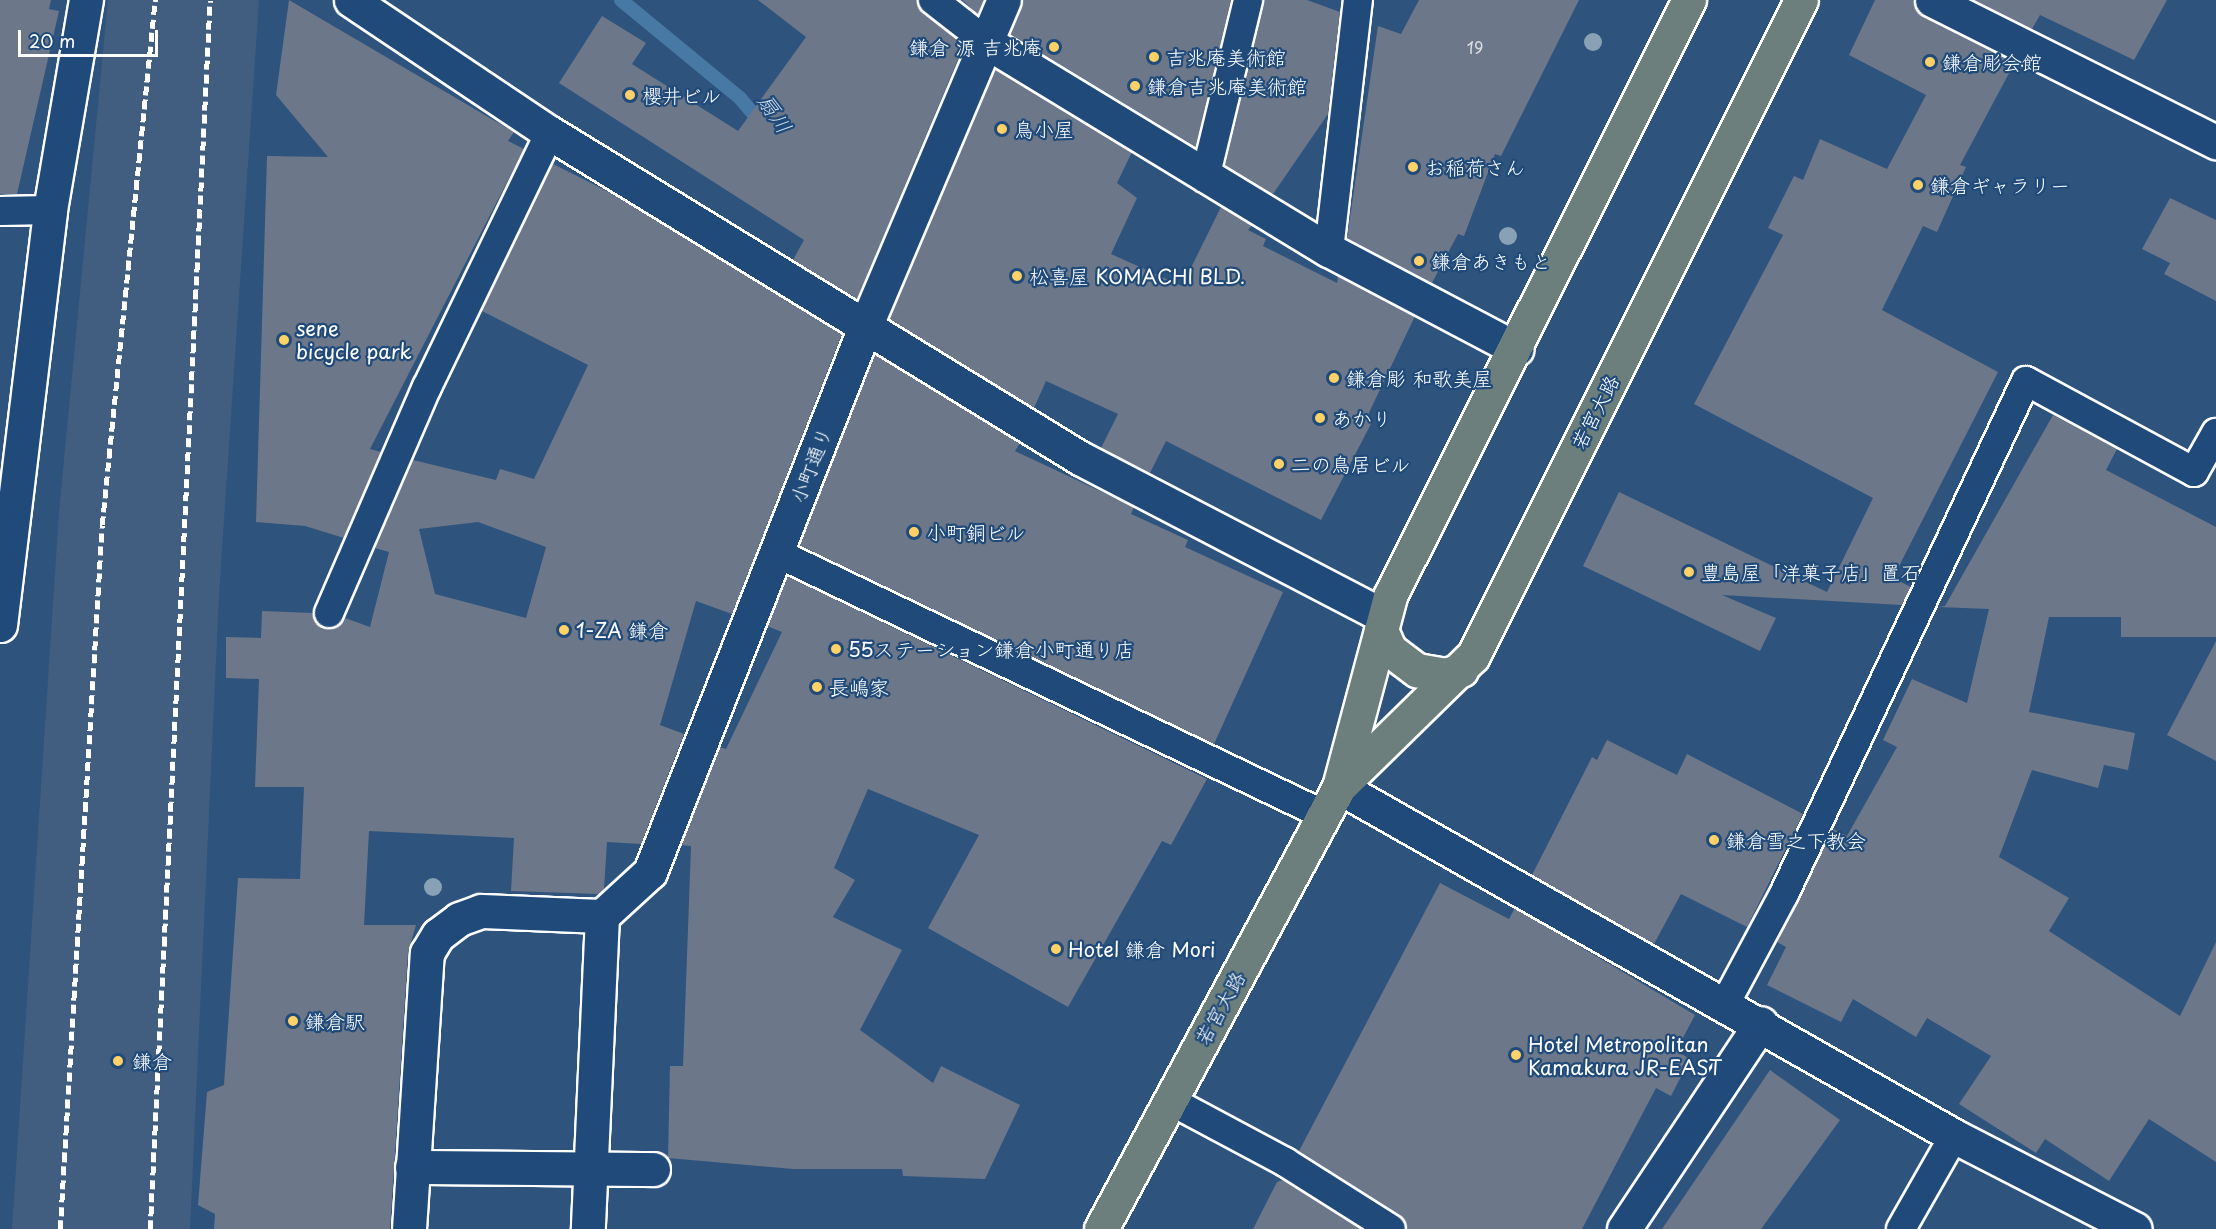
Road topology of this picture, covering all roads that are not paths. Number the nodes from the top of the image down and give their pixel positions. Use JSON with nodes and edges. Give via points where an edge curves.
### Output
{"nodes":[{"id":1,"x":86,"y":0,"type":"edge"},
{"id":2,"x":351,"y":0,"type":"edge"},
{"id":3,"x":933,"y":0,"type":"edge"},
{"id":4,"x":1004,"y":0,"type":"edge"},
{"id":5,"x":1248,"y":0,"type":"edge"},
{"id":6,"x":1358,"y":0,"type":"edge"},
{"id":7,"x":1689,"y":0,"type":"edge"},
{"id":8,"x":1801,"y":0,"type":"edge"},
{"id":9,"x":1932,"y":0,"type":"edge"},
{"id":10,"x":988,"y":44,"type":"junction"},
{"id":11,"x":550,"y":133,"type":"junction"},
{"id":12,"x":2216,"y":142,"type":"edge"},
{"id":13,"x":1206,"y":178,"type":"junction"},
{"id":14,"x":50,"y":210,"type":"junction"},
{"id":15,"x":0,"y":211,"type":"edge"},
{"id":16,"x":1329,"y":250,"type":"junction"},
{"id":17,"x":865,"y":327,"type":"junction"},
{"id":18,"x":1517,"y":349,"type":"junction"},
{"id":19,"x":2216,"y":433,"type":"edge"},
{"id":20,"x":777,"y":553,"type":"junction"},
{"id":21,"x":329,"y":613,"type":"dead end"},
{"id":22,"x":1383,"y":623,"type":"junction"},
{"id":23,"x":0,"y":625,"type":"edge"},
{"id":24,"x":1461,"y":670,"type":"junction"},
{"id":25,"x":1339,"y":787,"type":"junction"},
{"id":26,"x":1324,"y":815,"type":"junction"},
{"id":27,"x":602,"y":916,"type":"junction"},
{"id":28,"x":1725,"y":1004,"type":"junction"},
{"id":29,"x":1761,"y":1023,"type":"junction"},
{"id":30,"x":1169,"y":1100,"type":"junction"},
{"id":31,"x":1954,"y":1136,"type":"junction"},
{"id":32,"x":412,"y":1167,"type":"junction"},
{"id":33,"x":653,"y":1169,"type":"dead end"},
{"id":34,"x":590,"y":1170,"type":"junction"},
{"id":35,"x":409,"y":1229,"type":"edge"},
{"id":36,"x":588,"y":1229,"type":"edge"},
{"id":37,"x":1101,"y":1229,"type":"edge"},
{"id":38,"x":1391,"y":1229,"type":"edge"},
{"id":39,"x":1624,"y":1229,"type":"edge"},
{"id":40,"x":1901,"y":1229,"type":"edge"},
{"id":41,"x":2135,"y":1229,"type":"edge"}],
"edges":[{"from":1,"to":14,"type":"street"},
{"from":2,"to":11,"type":"street"},
{"from":3,"to":10,"type":"lane"},
{"from":4,"to":10,"type":"street","name":"小町通り"},
{"from":5,"to":13,"type":"lane"},
{"from":6,"to":16,"type":"lane"},
{"from":7,"to":18,"type":"main road","name":"若宮大路"},
{"from":8,"to":24,"type":"main road","name":"若宮大路"},
{"from":9,"to":12,"type":"street"},
{"from":10,"to":13,"type":"street"},
{"from":10,"to":17,"type":"street","name":"小町通り"},
{"from":11,"to":17,"type":"street"},
{"from":11,"to":21,"type":"lane","via":[[427,387]]},
{"from":13,"to":16,"type":"street"},
{"from":14,"to":15,"type":"lane"},
{"from":14,"to":23,"type":"street"},
{"from":16,"to":18,"type":"street"},
{"from":17,"to":20,"type":"street","name":"小町通り"},
{"from":17,"to":22,"type":"street","via":[[1080,458]]},
{"from":18,"to":22,"type":"main road","name":"若宮大路","via":[[1390,596]]},
{"from":19,"to":28,"type":"lane","via":[[2194,472],[2026,381],[1784,894]]},
{"from":20,"to":26,"type":"lane"},
{"from":20,"to":27,"type":"street","name":"小町通り","via":[[650,872]]},
{"from":22,"to":24,"type":"main road","via":[[1390,650],[1418,670],[1445,675]]},
{"from":22,"to":25,"type":"main road","name":"若宮大路"},
{"from":24,"to":25,"type":"main road","name":"若宮大路"},
{"from":25,"to":26,"type":"main road","name":"若宮大路"},
{"from":25,"to":28,"type":"street"},
{"from":26,"to":30,"type":"main road","name":"若宮大路"},
{"from":27,"to":32,"type":"street","via":[[481,911],[438,935],[422,979]]},
{"from":27,"to":34,"type":"street"},
{"from":28,"to":29,"type":"street"},
{"from":29,"to":31,"type":"street"},
{"from":29,"to":39,"type":"street"},
{"from":30,"to":37,"type":"main road","name":"若宮大路"},
{"from":30,"to":38,"type":"lane","via":[[1286,1162]]},
{"from":31,"to":40,"type":"lane"},
{"from":31,"to":41,"type":"street"},
{"from":32,"to":34,"type":"street"},
{"from":32,"to":35,"type":"street"},
{"from":33,"to":34,"type":"street"},
{"from":34,"to":36,"type":"street"}]}
